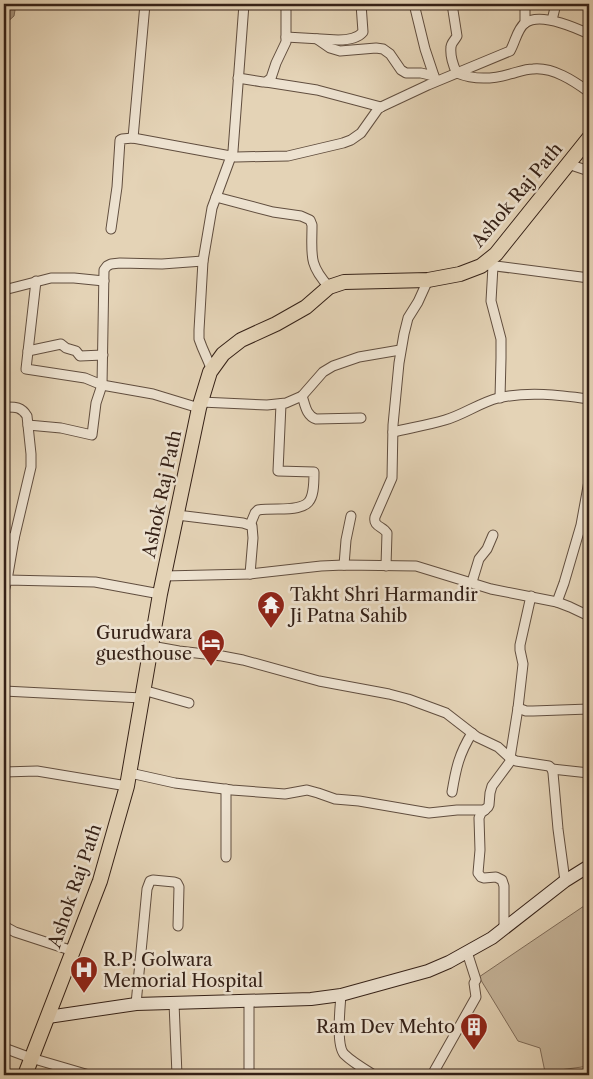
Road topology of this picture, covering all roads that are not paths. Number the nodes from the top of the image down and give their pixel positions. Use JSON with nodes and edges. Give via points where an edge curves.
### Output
{"nodes":[{"id":1,"x":145,"y":4,"type":"edge"},
{"id":2,"x":244,"y":4,"type":"edge"},
{"id":3,"x":286,"y":4,"type":"edge"},
{"id":4,"x":361,"y":4,"type":"edge"},
{"id":5,"x":414,"y":4,"type":"edge"},
{"id":6,"x":452,"y":4,"type":"edge"},
{"id":7,"x":525,"y":4,"type":"edge"},
{"id":8,"x":556,"y":4,"type":"edge"},
{"id":9,"x":552,"y":20,"type":"junction"},
{"id":10,"x":525,"y":23,"type":"junction"},
{"id":11,"x":589,"y":34,"type":"edge"},
{"id":12,"x":286,"y":36,"type":"junction"},
{"id":13,"x":317,"y":39,"type":"junction"},
{"id":14,"x":457,"y":73,"type":"junction"},
{"id":15,"x":238,"y":78,"type":"junction"},
{"id":16,"x":435,"y":79,"type":"junction"},
{"id":17,"x":266,"y":82,"type":"junction"},
{"id":18,"x":588,"y":88,"type":"edge"},
{"id":19,"x":381,"y":107,"type":"junction"},
{"id":20,"x":133,"y":138,"type":"junction"},
{"id":21,"x":589,"y":138,"type":"edge"},
{"id":22,"x":232,"y":156,"type":"junction"},
{"id":23,"x":568,"y":164,"type":"junction"},
{"id":24,"x":589,"y":172,"type":"edge"},
{"id":25,"x":216,"y":197,"type":"junction"},
{"id":26,"x":111,"y":229,"type":"dead end"},
{"id":27,"x":203,"y":261,"type":"junction"},
{"id":28,"x":487,"y":266,"type":"junction"},
{"id":29,"x":589,"y":278,"type":"edge"},
{"id":30,"x":428,"y":280,"type":"junction"},
{"id":31,"x":36,"y":281,"type":"junction"},
{"id":32,"x":104,"y":282,"type":"junction"},
{"id":33,"x":330,"y":287,"type":"junction"},
{"id":34,"x":4,"y":290,"type":"edge"},
{"id":35,"x":400,"y":350,"type":"junction"},
{"id":36,"x":28,"y":351,"type":"junction"},
{"id":37,"x":102,"y":355,"type":"junction"},
{"id":38,"x":212,"y":370,"type":"junction"},
{"id":39,"x":102,"y":385,"type":"junction"},
{"id":40,"x":302,"y":396,"type":"junction"},
{"id":41,"x":500,"y":398,"type":"junction"},
{"id":42,"x":589,"y":399,"type":"edge"},
{"id":43,"x":281,"y":404,"type":"junction"},
{"id":44,"x":200,"y":405,"type":"junction"},
{"id":45,"x":4,"y":406,"type":"edge"},
{"id":46,"x":361,"y":418,"type":"dead end"},
{"id":47,"x":28,"y":425,"type":"junction"},
{"id":48,"x":393,"y":432,"type":"junction"},
{"id":49,"x":589,"y":481,"type":"edge"},
{"id":50,"x":176,"y":516,"type":"junction"},
{"id":51,"x":351,"y":516,"type":"dead end"},
{"id":52,"x":250,"y":525,"type":"junction"},
{"id":53,"x":493,"y":535,"type":"dead end"},
{"id":54,"x":4,"y":536,"type":"edge"},
{"id":55,"x":14,"y":539,"type":"junction"},
{"id":56,"x":344,"y":565,"type":"junction"},
{"id":57,"x":386,"y":566,"type":"junction"},
{"id":58,"x":250,"y":574,"type":"junction"},
{"id":59,"x":164,"y":576,"type":"junction"},
{"id":60,"x":7,"y":580,"type":"junction"},
{"id":61,"x":472,"y":582,"type":"junction"},
{"id":62,"x":4,"y":591,"type":"edge"},
{"id":63,"x":160,"y":594,"type":"junction"},
{"id":64,"x":531,"y":596,"type":"junction"},
{"id":65,"x":556,"y":602,"type":"junction"},
{"id":66,"x":589,"y":616,"type":"edge"},
{"id":67,"x":151,"y":646,"type":"junction"},
{"id":68,"x":4,"y":691,"type":"edge"},
{"id":69,"x":142,"y":694,"type":"junction"},
{"id":70,"x":189,"y":703,"type":"dead end"},
{"id":71,"x":518,"y":708,"type":"junction"},
{"id":72,"x":589,"y":709,"type":"edge"},
{"id":73,"x":472,"y":733,"type":"junction"},
{"id":74,"x":511,"y":759,"type":"junction"},
{"id":75,"x":552,"y":769,"type":"junction"},
{"id":76,"x":4,"y":772,"type":"edge"},
{"id":77,"x":589,"y":773,"type":"edge"},
{"id":78,"x":128,"y":780,"type":"junction"},
{"id":79,"x":226,"y":789,"type":"junction"},
{"id":80,"x":452,"y":792,"type":"dead end"},
{"id":81,"x":486,"y":810,"type":"junction"},
{"id":82,"x":226,"y":857,"type":"dead end"},
{"id":83,"x":589,"y":866,"type":"edge"},
{"id":84,"x":565,"y":881,"type":"junction"},
{"id":85,"x":4,"y":926,"type":"edge"},
{"id":86,"x":178,"y":926,"type":"dead end"},
{"id":87,"x":504,"y":928,"type":"junction"},
{"id":88,"x":73,"y":951,"type":"junction"},
{"id":89,"x":467,"y":952,"type":"junction"},
{"id":90,"x":341,"y":995,"type":"junction"},
{"id":91,"x":249,"y":1000,"type":"junction"},
{"id":92,"x":174,"y":1002,"type":"junction"},
{"id":93,"x":136,"y":1004,"type":"junction"},
{"id":94,"x":48,"y":1017,"type":"junction"},
{"id":95,"x":4,"y":1048,"type":"edge"},
{"id":96,"x":30,"y":1058,"type":"junction"},
{"id":97,"x":589,"y":1074,"type":"edge"},
{"id":98,"x":25,"y":1075,"type":"edge"},
{"id":99,"x":89,"y":1075,"type":"edge"},
{"id":100,"x":177,"y":1075,"type":"edge"},
{"id":101,"x":249,"y":1075,"type":"edge"},
{"id":102,"x":374,"y":1075,"type":"edge"},
{"id":103,"x":432,"y":1075,"type":"edge"},
{"id":104,"x":579,"y":1075,"type":"edge"}],
"edges":[{"from":1,"to":20,"type":"street"},
{"from":2,"to":15,"type":"street"},
{"from":3,"to":12,"type":"street"},
{"from":4,"to":13,"type":"street","via":[[362,34],[346,40]]},
{"from":5,"to":16,"type":"street"},
{"from":6,"to":14,"type":"street","via":[[457,36],[451,47]]},
{"from":7,"to":10,"type":"street"},
{"from":8,"to":9,"type":"street"},
{"from":9,"to":10,"type":"street"},
{"from":9,"to":11,"type":"street"},
{"from":10,"to":14,"type":"street","via":[[510,51]]},
{"from":12,"to":13,"type":"street"},
{"from":12,"to":17,"type":"street","via":[[271,78]]},
{"from":13,"to":16,"type":"street","via":[[340,52],[384,49],[401,70]]},
{"from":14,"to":16,"type":"street"},
{"from":14,"to":18,"type":"street","via":[[471,78],[491,78],[542,69]]},
{"from":15,"to":17,"type":"street"},
{"from":15,"to":22,"type":"street"},
{"from":16,"to":19,"type":"street"},
{"from":17,"to":19,"type":"street","via":[[317,90]]},
{"from":19,"to":22,"type":"street","via":[[361,133],[342,143],[288,156]]},
{"from":20,"to":22,"type":"street"},
{"from":20,"to":26,"type":"street","via":[[120,140]]},
{"from":21,"to":23,"type":"main road","name":"Ashok Raj Path"},
{"from":22,"to":25,"type":"street"},
{"from":23,"to":24,"type":"street"},
{"from":23,"to":28,"type":"main road","name":"Ashok Raj Path"},
{"from":25,"to":27,"type":"street"},
{"from":25,"to":33,"type":"street","via":[[310,220],[313,262],[317,273]]},
{"from":27,"to":32,"type":"street","via":[[111,264],[104,270]]},
{"from":27,"to":38,"type":"street","via":[[199,330]]},
{"from":28,"to":29,"type":"street"},
{"from":28,"to":30,"type":"main road","name":"Ashok Raj Path"},
{"from":28,"to":41,"type":"street","via":[[491,301],[501,339]]},
{"from":30,"to":33,"type":"main road","name":"Ashok Raj Path","via":[[344,282]]},
{"from":30,"to":35,"type":"street","via":[[408,318]]},
{"from":31,"to":32,"type":"street","via":[[74,278]]},
{"from":31,"to":34,"type":"street"},
{"from":31,"to":36,"type":"street"},
{"from":32,"to":37,"type":"street"},
{"from":33,"to":38,"type":"main road","name":"Ashok Raj Path","via":[[306,307],[241,340],[223,354]]},
{"from":35,"to":40,"type":"street","via":[[359,357],[333,366],[323,372]]},
{"from":35,"to":48,"type":"street"},
{"from":36,"to":37,"type":"street","via":[[61,344],[76,350],[80,356]]},
{"from":36,"to":39,"type":"street","via":[[26,369],[85,378]]},
{"from":37,"to":39,"type":"street"},
{"from":38,"to":44,"type":"main road","name":"Ashok Raj Path"},
{"from":39,"to":44,"type":"street"},
{"from":39,"to":47,"type":"street","via":[[92,435]]},
{"from":40,"to":43,"type":"street"},
{"from":40,"to":46,"type":"street","via":[[312,418]]},
{"from":41,"to":42,"type":"street","via":[[552,394]]},
{"from":41,"to":48,"type":"street","via":[[445,420]]},
{"from":43,"to":44,"type":"street"},
{"from":43,"to":52,"type":"street","via":[[278,470],[314,472],[312,498],[308,504],[297,508],[258,510]]},
{"from":44,"to":50,"type":"main road","name":"Ashok Raj Path"},
{"from":45,"to":47,"type":"street","via":[[24,411]]},
{"from":47,"to":55,"type":"street","via":[[31,467]]},
{"from":48,"to":57,"type":"street","via":[[392,478],[374,521],[387,533]]},
{"from":49,"to":65,"type":"street","via":[[576,541]]},
{"from":50,"to":52,"type":"street"},
{"from":50,"to":59,"type":"main road","name":"Ashok Raj Path"},
{"from":51,"to":56,"type":"street"},
{"from":52,"to":58,"type":"street","via":[[253,538]]},
{"from":53,"to":61,"type":"street","via":[[479,559]]},
{"from":54,"to":55,"type":"street"},
{"from":55,"to":60,"type":"street"},
{"from":56,"to":57,"type":"street"},
{"from":56,"to":58,"type":"street"},
{"from":57,"to":61,"type":"street","via":[[416,566]]},
{"from":58,"to":59,"type":"street"},
{"from":59,"to":63,"type":"main road","name":"Ashok Raj Path"},
{"from":60,"to":62,"type":"street"},
{"from":60,"to":63,"type":"street","via":[[95,582]]},
{"from":61,"to":64,"type":"street"},
{"from":63,"to":67,"type":"main road","name":"Ashok Raj Path"},
{"from":64,"to":65,"type":"street"},
{"from":64,"to":71,"type":"street","via":[[520,645],[523,664]]},
{"from":65,"to":66,"type":"street"},
{"from":67,"to":69,"type":"main road","name":"Ashok Raj Path"},
{"from":67,"to":73,"type":"street","via":[[243,660],[319,681],[398,696],[446,714]]},
{"from":68,"to":69,"type":"street"},
{"from":69,"to":70,"type":"street"},
{"from":69,"to":78,"type":"main road","name":"Ashok Raj Path"},
{"from":71,"to":72,"type":"street","via":[[533,711]]},
{"from":71,"to":74,"type":"street"},
{"from":73,"to":74,"type":"street","via":[[498,746]]},
{"from":73,"to":80,"type":"street","via":[[460,754]]},
{"from":74,"to":75,"type":"street"},
{"from":74,"to":81,"type":"street","via":[[492,786]]},
{"from":75,"to":77,"type":"street"},
{"from":75,"to":84,"type":"street"},
{"from":76,"to":78,"type":"street","via":[[37,771]]},
{"from":78,"to":79,"type":"street"},
{"from":78,"to":88,"type":"main road","name":"Ashok Raj Path","via":[[100,881]]},
{"from":79,"to":81,"type":"street","via":[[285,794],[310,790],[335,799],[430,813]]},
{"from":79,"to":82,"type":"street"},
{"from":81,"to":87,"type":"street","via":[[479,818],[478,873],[484,878],[502,880]]},
{"from":83,"to":84,"type":"street"},
{"from":84,"to":87,"type":"street"},
{"from":85,"to":88,"type":"street"},
{"from":86,"to":93,"type":"street","via":[[177,883],[150,881]]},
{"from":87,"to":89,"type":"street"},
{"from":88,"to":94,"type":"main road","name":"Ashok Raj Path"},
{"from":89,"to":90,"type":"street","via":[[428,971]]},
{"from":89,"to":103,"type":"street","via":[[476,980],[476,997]]},
{"from":90,"to":91,"type":"street"},
{"from":90,"to":102,"type":"street","via":[[341,1049]]},
{"from":91,"to":92,"type":"street"},
{"from":91,"to":101,"type":"street"},
{"from":92,"to":93,"type":"street"},
{"from":92,"to":100,"type":"street"},
{"from":93,"to":94,"type":"street"},
{"from":94,"to":96,"type":"main road","name":"Ashok Raj Path"},
{"from":95,"to":96,"type":"street"},
{"from":96,"to":98,"type":"main road","name":"Ashok Raj Path"},
{"from":96,"to":99,"type":"street"},
{"from":97,"to":104,"type":"street"}]}
